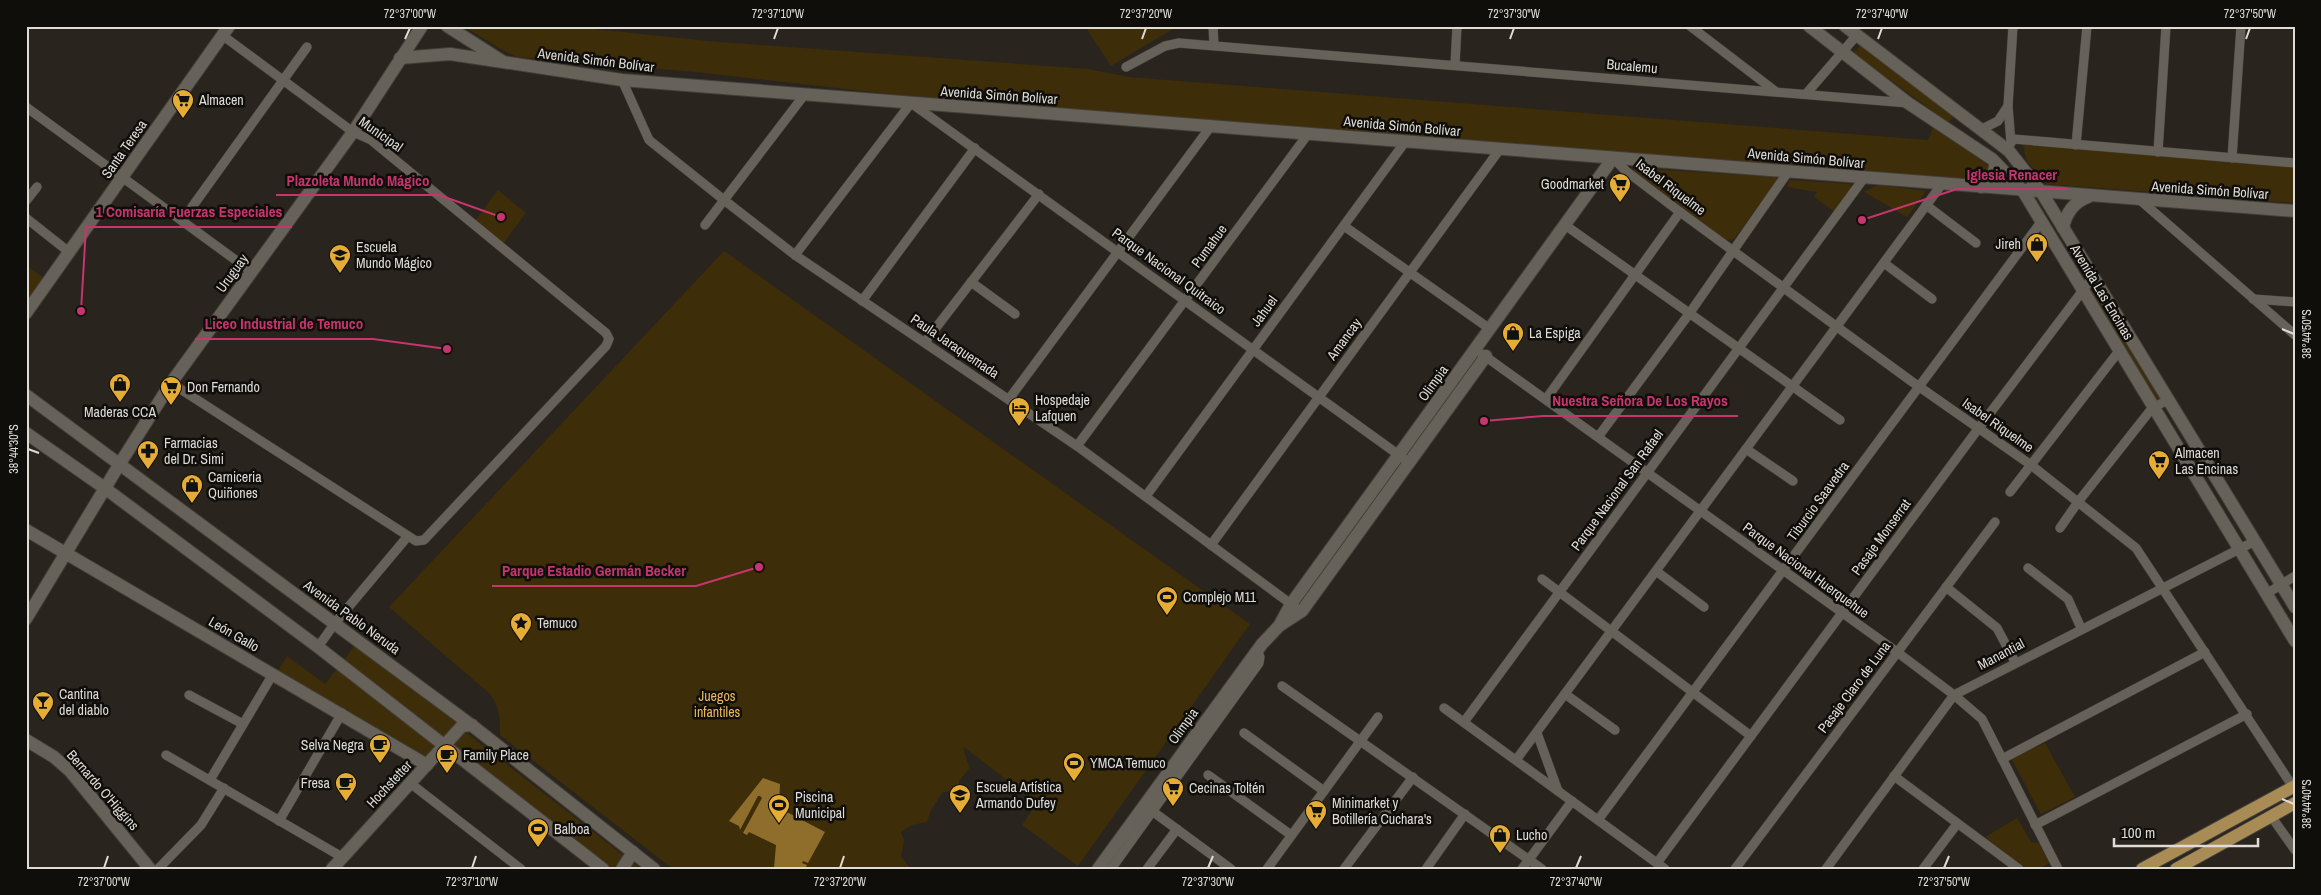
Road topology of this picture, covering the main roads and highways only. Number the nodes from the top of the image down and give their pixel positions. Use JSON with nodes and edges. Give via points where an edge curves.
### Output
{"nodes":[{"id":1,"x":2294,"y":786,"type":"edge"},
{"id":2,"x":2295,"y":803,"type":"edge"},
{"id":3,"x":2142,"y":869,"type":"edge"},
{"id":4,"x":2176,"y":869,"type":"edge"}],
"edges":[{"from":1,"to":3,"type":"main road"},
{"from":2,"to":4,"type":"main road"}]}
